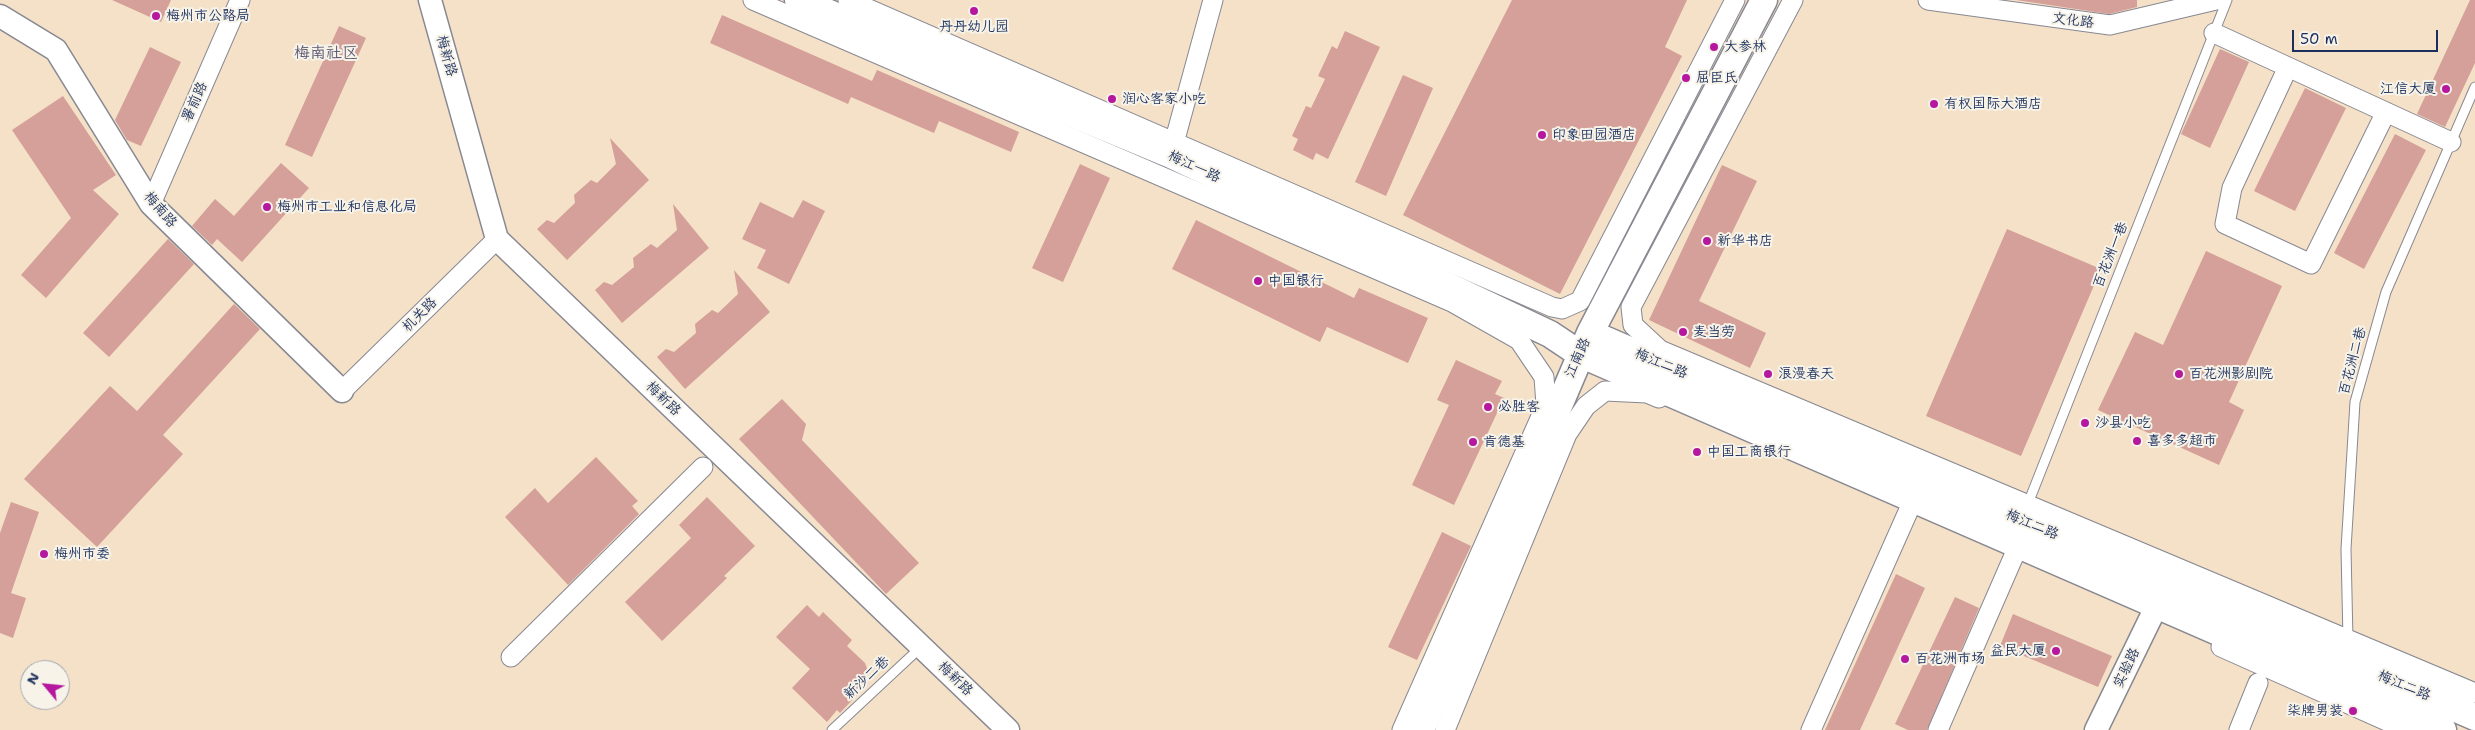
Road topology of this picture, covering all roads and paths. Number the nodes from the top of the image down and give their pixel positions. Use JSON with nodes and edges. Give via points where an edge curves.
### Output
{"nodes":[{"id":1,"x":240,"y":0,"type":"edge"},
{"id":2,"x":430,"y":0,"type":"edge"},
{"id":3,"x":753,"y":0,"type":"edge"},
{"id":4,"x":798,"y":0,"type":"edge"},
{"id":5,"x":848,"y":0,"type":"edge"},
{"id":6,"x":1213,"y":0,"type":"edge"},
{"id":7,"x":1735,"y":0,"type":"edge"},
{"id":8,"x":1764,"y":0,"type":"edge"},
{"id":9,"x":1793,"y":0,"type":"edge"},
{"id":10,"x":1928,"y":0,"type":"edge"},
{"id":11,"x":2216,"y":0,"type":"edge"},
{"id":12,"x":2227,"y":0,"type":"edge"},
{"id":13,"x":0,"y":16,"type":"edge"},
{"id":14,"x":2214,"y":33,"type":"junction"},
{"id":15,"x":2288,"y":67,"type":"junction"},
{"id":16,"x":2475,"y":87,"type":"edge"},
{"id":17,"x":2386,"y":112,"type":"junction"},
{"id":18,"x":2451,"y":142,"type":"junction"},
{"id":19,"x":1173,"y":149,"type":"junction"},
{"id":20,"x":151,"y":204,"type":"junction"},
{"id":21,"x":497,"y":239,"type":"junction"},
{"id":22,"x":1585,"y":344,"type":"junction"},
{"id":23,"x":342,"y":391,"type":"joint"},
{"id":24,"x":703,"y":467,"type":"dead end"},
{"id":25,"x":1911,"y":506,"type":"dead end"},
{"id":26,"x":2024,"y":512,"type":"junction"},
{"id":27,"x":2016,"y":551,"type":"dead end"},
{"id":28,"x":2157,"y":605,"type":"junction"},
{"id":29,"x":921,"y":647,"type":"junction"},
{"id":30,"x":2348,"y":651,"type":"junction"},
{"id":31,"x":511,"y":657,"type":"dead end"},
{"id":32,"x":2258,"y":683,"type":"dead end"},
{"id":33,"x":2475,"y":693,"type":"edge"},
{"id":34,"x":2475,"y":717,"type":"edge"},
{"id":35,"x":1431,"y":725,"type":"edge"},
{"id":36,"x":832,"y":730,"type":"edge"},
{"id":37,"x":1008,"y":730,"type":"edge"},
{"id":38,"x":1402,"y":730,"type":"edge"},
{"id":39,"x":1459,"y":730,"type":"edge"},
{"id":40,"x":1810,"y":730,"type":"edge"},
{"id":41,"x":1938,"y":730,"type":"edge"},
{"id":42,"x":2096,"y":730,"type":"edge"},
{"id":43,"x":2239,"y":730,"type":"edge"},
{"id":44,"x":2407,"y":730,"type":"edge"},
{"id":45,"x":2443,"y":730,"type":"edge"}],
"edges":[{"from":1,"to":20,"type":"street","name":"署前路"},
{"from":2,"to":21,"type":"street","name":"梅新路"},
{"from":3,"to":38,"type":"street","via":[[1443,298],[1519,340],[1544,377],[1546,405]]},
{"from":4,"to":19,"type":"main road","name":"梅江一路"},
{"from":5,"to":19,"type":"street"},
{"from":6,"to":19,"type":"street"},
{"from":7,"to":19,"type":"street","via":[[1580,301],[1562,308],[1552,307]]},
{"from":8,"to":22,"type":"main road","name":"江南路"},
{"from":9,"to":26,"type":"street","via":[[1631,307],[1633,325],[1660,350]]},
{"from":10,"to":11,"type":"street","name":"文化路","via":[[2110,25]]},
{"from":12,"to":14,"type":"lane","name":"百花洲一巷"},
{"from":13,"to":20,"type":"street","name":"梅南路","via":[[56,50]]},
{"from":14,"to":15,"type":"street"},
{"from":14,"to":26,"type":"lane","name":"百花洲一巷"},
{"from":15,"to":17,"type":"street"},
{"from":15,"to":17,"type":"street","via":[[2232,188],[2225,224],[2311,264]]},
{"from":16,"to":18,"type":"lane","name":"百花洲二巷"},
{"from":17,"to":18,"type":"street"},
{"from":18,"to":30,"type":"lane","name":"百花洲二巷","via":[[2386,292],[2355,402],[2346,549]]},
{"from":19,"to":22,"type":"main road","name":"梅江一路","via":[[1550,334]]},
{"from":20,"to":23,"type":"street","name":"梅南路"},
{"from":21,"to":23,"type":"street","name":"机关路"},
{"from":21,"to":29,"type":"street","name":"梅新路"},
{"from":22,"to":26,"type":"main road","name":"梅江二路"},
{"from":22,"to":28,"type":"main road","name":"梅江二路"},
{"from":22,"to":35,"type":"main road","name":"江南路"},
{"from":24,"to":31,"type":"street"},
{"from":25,"to":40,"type":"street"},
{"from":26,"to":30,"type":"main road","name":"梅江二路"},
{"from":27,"to":41,"type":"street"},
{"from":28,"to":42,"type":"street","name":"实验路"},
{"from":28,"to":45,"type":"main road","name":"梅江二路"},
{"from":29,"to":36,"type":"lane","name":"新沙二巷"},
{"from":29,"to":37,"type":"street","name":"梅新路"},
{"from":30,"to":33,"type":"street"},
{"from":30,"to":34,"type":"main road","name":"梅江二路"},
{"from":32,"to":43,"type":"street"},
{"from":35,"to":39,"type":"lane"},
{"from":35,"to":44,"type":"street","via":[[1567,434],[1586,406],[1605,391],[1647,393]]}]}
